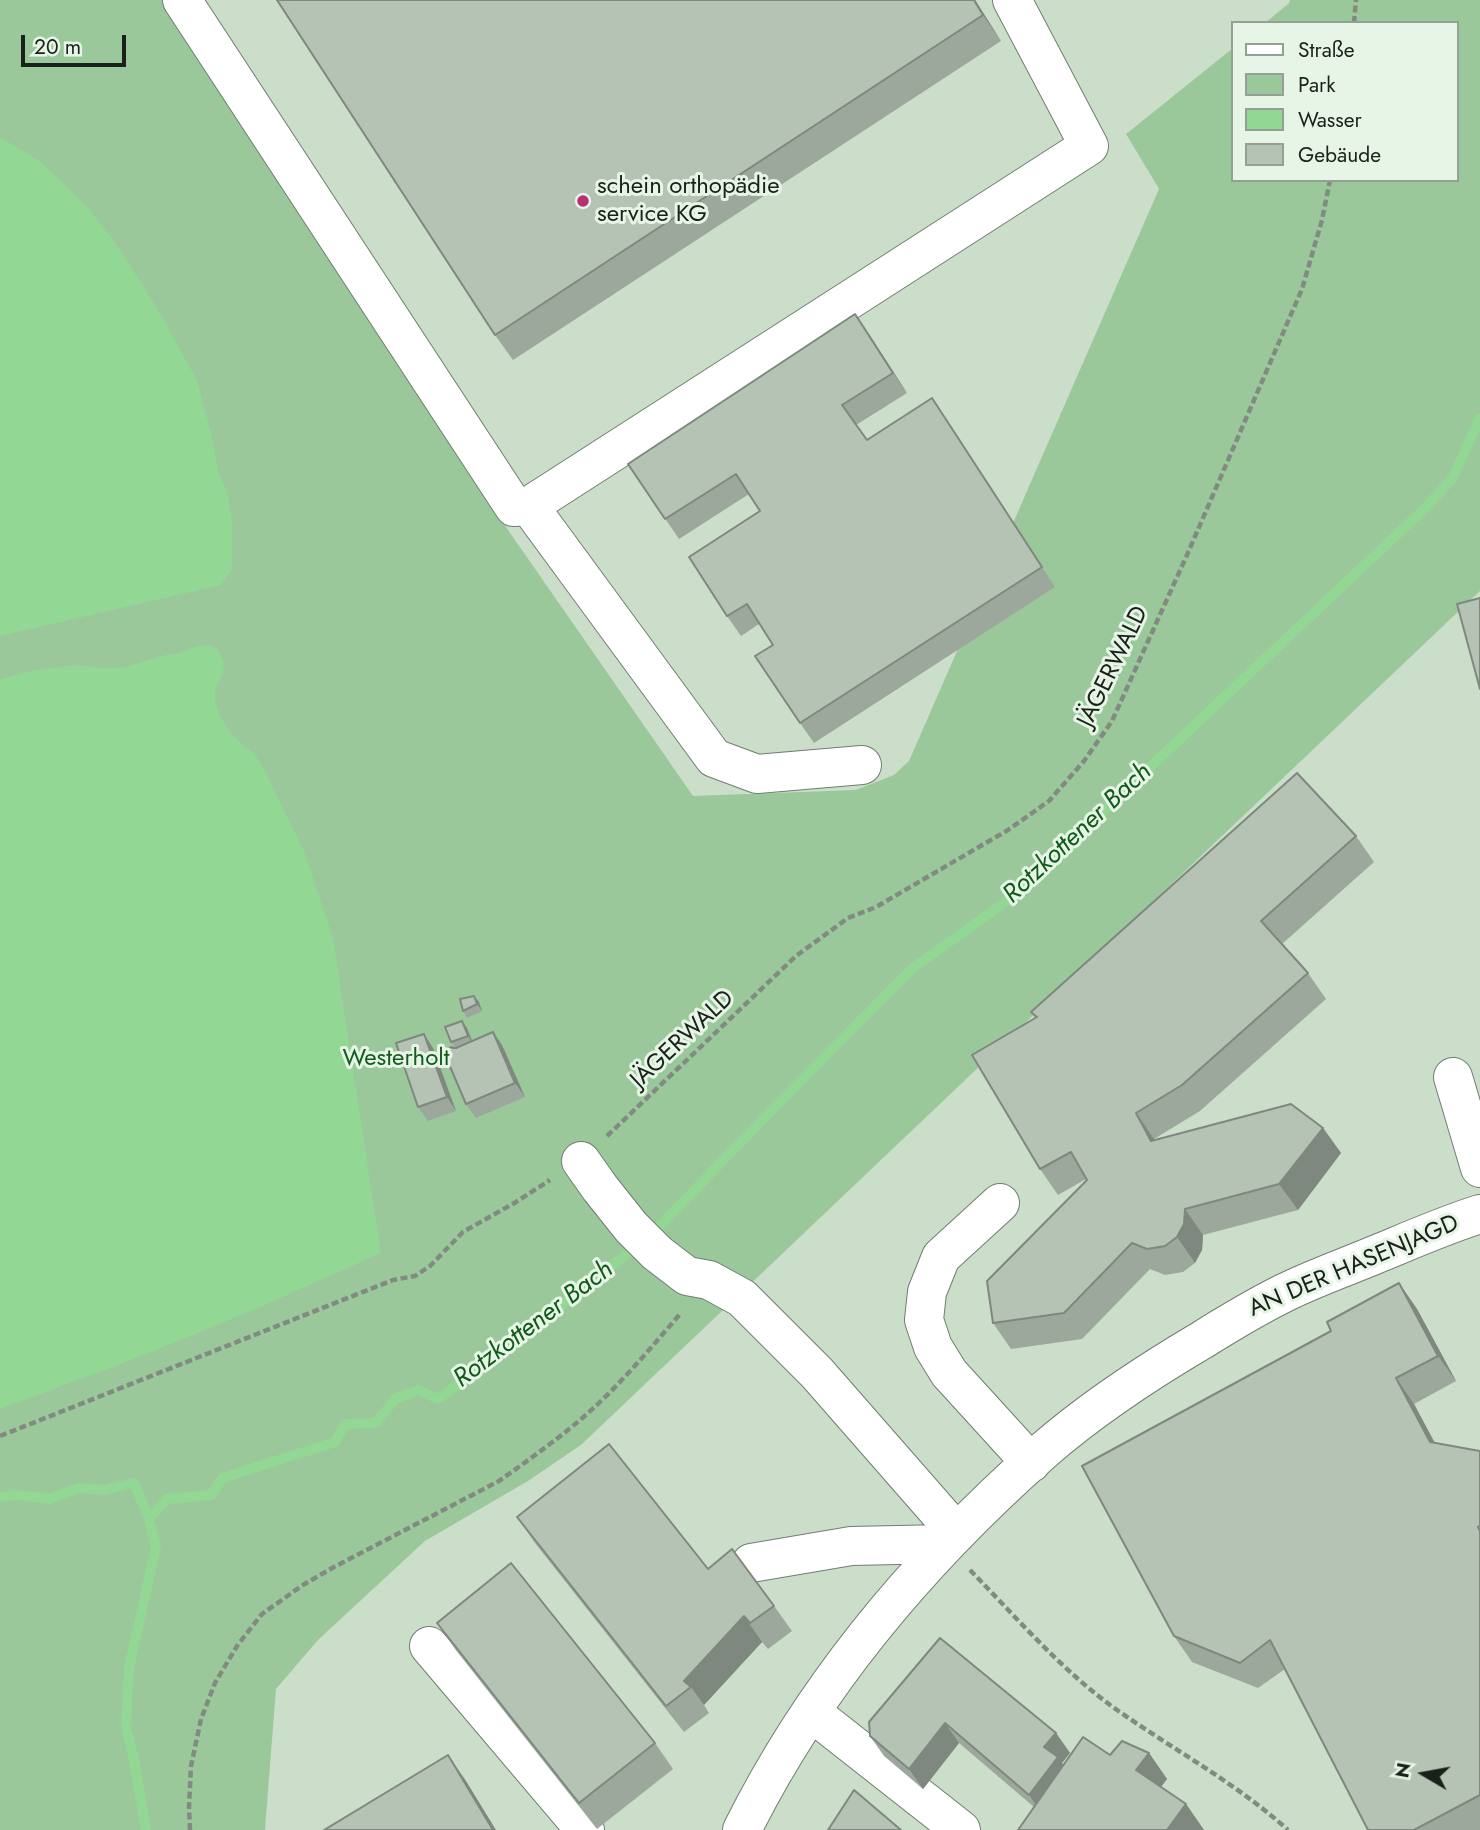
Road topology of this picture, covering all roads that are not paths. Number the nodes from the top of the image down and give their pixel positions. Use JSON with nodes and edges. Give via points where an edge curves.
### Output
{"nodes":[{"id":1,"x":182,"y":0,"type":"edge"},
{"id":2,"x":1012,"y":0,"type":"edge"},
{"id":3,"x":529,"y":506,"type":"junction"},
{"id":4,"x":862,"y":765,"type":"dead end"},
{"id":5,"x":1452,"y":1077,"type":"dead end"},
{"id":6,"x":581,"y":1161,"type":"road end"},
{"id":7,"x":1480,"y":1168,"type":"edge"},
{"id":8,"x":1000,"y":1203,"type":"dead end"},
{"id":9,"x":1480,"y":1214,"type":"edge"},
{"id":10,"x":1031,"y":1463,"type":"junction"},
{"id":11,"x":951,"y":1539,"type":"junction"},
{"id":12,"x":751,"y":1563,"type":"dead end"},
{"id":13,"x":429,"y":1646,"type":"dead end"},
{"id":14,"x":811,"y":1712,"type":"junction"},
{"id":15,"x":585,"y":1830,"type":"edge"},
{"id":16,"x":742,"y":1830,"type":"edge"},
{"id":17,"x":961,"y":1830,"type":"edge"}],
"edges":[{"from":1,"to":3,"type":"street","via":[[513,507]]},
{"from":2,"to":3,"type":"street","via":[[1088,146]]},
{"from":3,"to":4,"type":"street","via":[[714,758],[757,774]]},
{"from":5,"to":7,"type":"street"},
{"from":6,"to":11,"type":"street","via":[[644,1240],[687,1276],[709,1280],[741,1298],[817,1373]]},
{"from":8,"to":10,"type":"street","via":[[941,1257],[927,1292],[924,1320],[949,1373]]},
{"from":9,"to":10,"type":"street","name":"AN DER HASENJAGD","via":[[1328,1273],[1244,1314],[1118,1393]]},
{"from":10,"to":11,"type":"street","name":"AN DER HASENJAGD"},
{"from":11,"to":12,"type":"street","via":[[851,1546]]},
{"from":11,"to":14,"type":"street","name":"AN DER HASENJAGD","via":[[854,1650]]},
{"from":13,"to":15,"type":"street"},
{"from":14,"to":16,"type":"street","name":"AN DER HASENJAGD"},
{"from":14,"to":17,"type":"street"}]}
